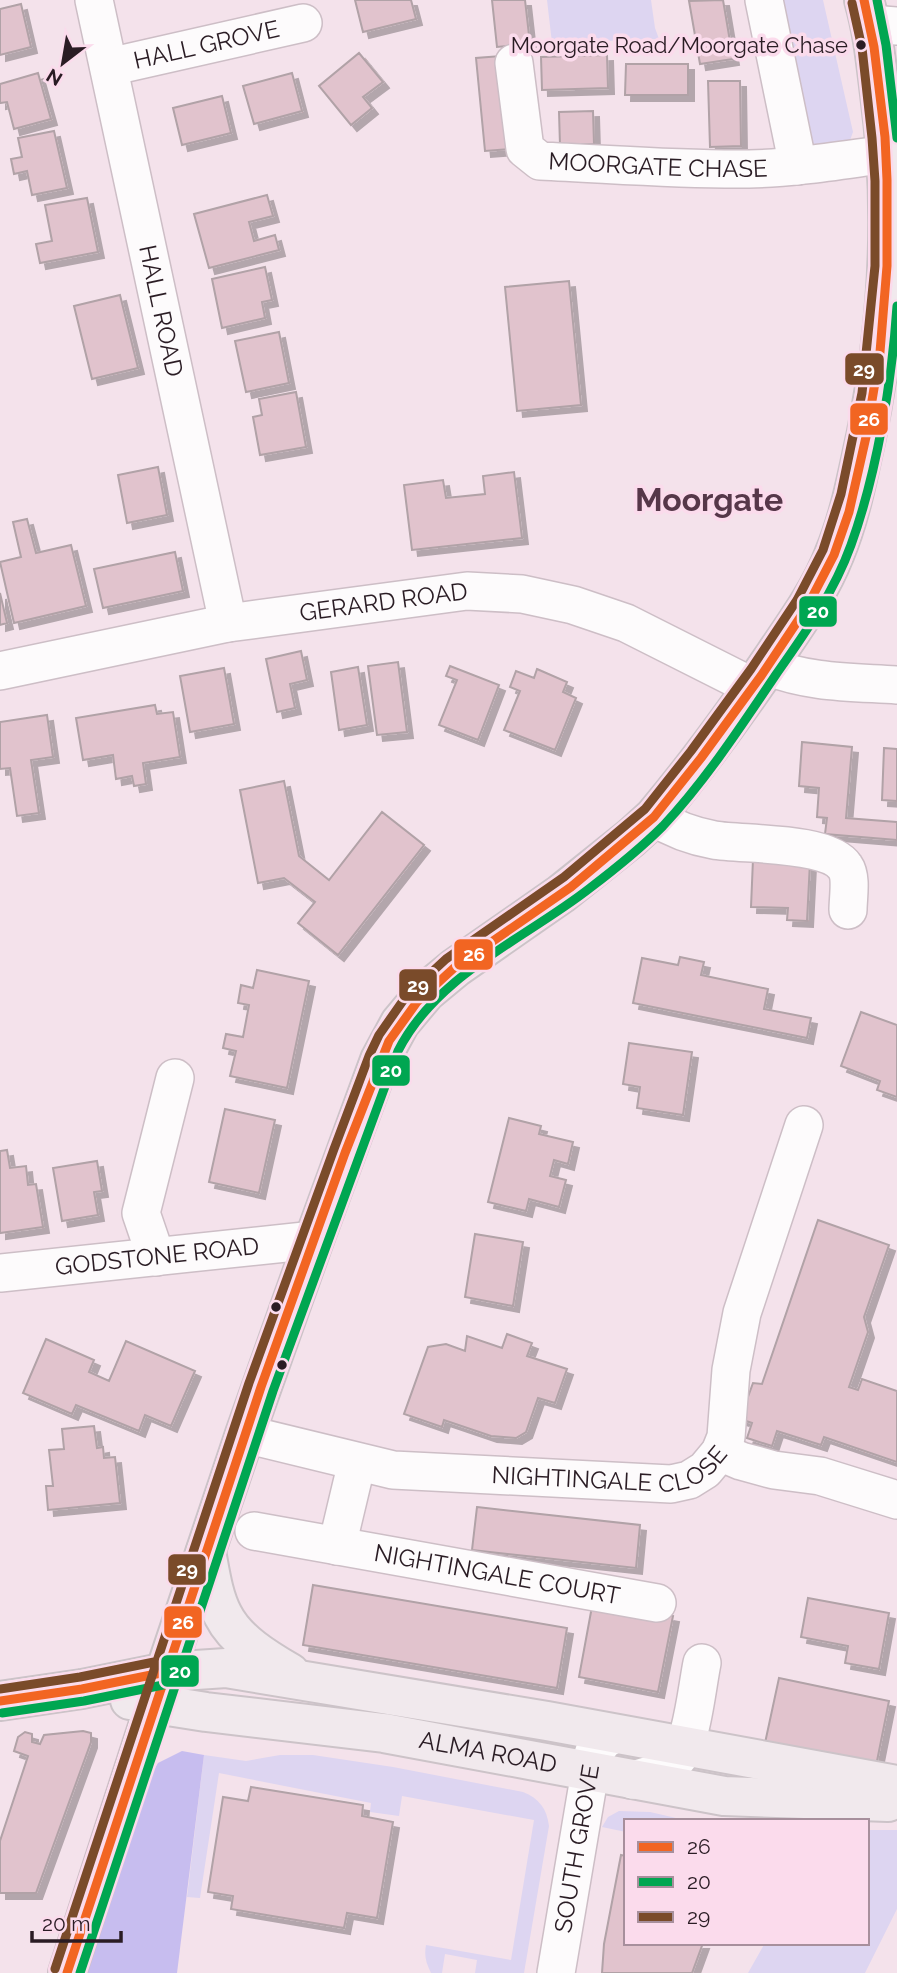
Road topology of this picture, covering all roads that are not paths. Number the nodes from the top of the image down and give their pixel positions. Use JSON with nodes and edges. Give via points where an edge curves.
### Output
{"nodes":[{"id":1,"x":94,"y":0,"type":"edge"},
{"id":2,"x":764,"y":0,"type":"edge"},
{"id":3,"x":877,"y":17,"type":"edge"},
{"id":4,"x":303,"y":23,"type":"dead end"},
{"id":5,"x":514,"y":63,"type":"dead end"},
{"id":6,"x":109,"y":67,"type":"junction"},
{"id":7,"x":888,"y":154,"type":"junction"},
{"id":8,"x":798,"y":166,"type":"junction"},
{"id":9,"x":887,"y":381,"type":"edge"},
{"id":10,"x":228,"y":623,"type":"junction"},
{"id":11,"x":0,"y":671,"type":"edge"},
{"id":12,"x":760,"y":677,"type":"junction"},
{"id":13,"x":897,"y":685,"type":"edge"},
{"id":14,"x":654,"y":817,"type":"junction"},
{"id":15,"x":848,"y":910,"type":"dead end"},
{"id":16,"x":175,"y":1078,"type":"dead end"},
{"id":17,"x":804,"y":1125,"type":"dead end"},
{"id":18,"x":314,"y":1240,"type":"junction"},
{"id":19,"x":156,"y":1257,"type":"junction"},
{"id":20,"x":0,"y":1273,"type":"edge"},
{"id":21,"x":245,"y":1434,"type":"junction"},
{"id":22,"x":720,"y":1452,"type":"junction"},
{"id":23,"x":357,"y":1462,"type":"junction"},
{"id":24,"x":897,"y":1500,"type":"edge"},
{"id":25,"x":254,"y":1531,"type":"dead end"},
{"id":26,"x":337,"y":1546,"type":"junction"},
{"id":27,"x":206,"y":1551,"type":"junction"},
{"id":28,"x":657,"y":1604,"type":"dead end"},
{"id":29,"x":702,"y":1663,"type":"dead end"},
{"id":30,"x":301,"y":1680,"type":"junction"},
{"id":31,"x":160,"y":1688,"type":"junction"},
{"id":32,"x":0,"y":1700,"type":"edge"},
{"id":33,"x":451,"y":1706,"type":"junction"},
{"id":34,"x":615,"y":1734,"type":"junction"},
{"id":35,"x":686,"y":1746,"type":"junction"},
{"id":36,"x":590,"y":1773,"type":"junction"},
{"id":37,"x":632,"y":1780,"type":"junction"},
{"id":38,"x":897,"y":1785,"type":"edge"},
{"id":39,"x":772,"y":1798,"type":"junction"},
{"id":40,"x":897,"y":1802,"type":"edge"},
{"id":41,"x":67,"y":1973,"type":"edge"},
{"id":42,"x":556,"y":1973,"type":"edge"}],
"edges":[{"from":1,"to":6,"type":"street","name":"HALL ROAD"},
{"from":2,"to":8,"type":"street","name":"MOORGATE CHASE"},
{"from":3,"to":7,"type":"main road"},
{"from":4,"to":6,"type":"street","name":"HALL GROVE"},
{"from":5,"to":8,"type":"street","name":"MOORGATE CHASE","via":[[525,149],[540,161],[673,168]]},
{"from":6,"to":10,"type":"street","name":"HALL ROAD"},
{"from":7,"to":8,"type":"street","name":"MOORGATE CHASE"},
{"from":7,"to":9,"type":"main road"},
{"from":9,"to":12,"type":"main road","via":[[834,557]]},
{"from":10,"to":11,"type":"street","name":"GERARD ROAD"},
{"from":10,"to":12,"type":"street","name":"GERARD ROAD","via":[[467,591],[522,594],[626,623],[732,675]]},
{"from":12,"to":13,"type":"street","name":"GERARD ROAD","via":[[787,675]]},
{"from":12,"to":14,"type":"main road"},
{"from":14,"to":15,"type":"street","via":[[687,834],[808,848],[836,859],[848,876]]},
{"from":14,"to":18,"type":"main road","via":[[561,894],[455,968],[426,992],[400,1023],[380,1060]]},
{"from":16,"to":19,"type":"street","via":[[141,1213]]},
{"from":17,"to":22,"type":"street","name":"NIGHTINGALE CLOSE","via":[[742,1314],[731,1370],[726,1437]]},
{"from":18,"to":19,"type":"street","name":"GODSTONE ROAD"},
{"from":18,"to":21,"type":"main road"},
{"from":19,"to":20,"type":"street","name":"GODSTONE ROAD"},
{"from":21,"to":23,"type":"street","name":"NIGHTINGALE CLOSE"},
{"from":21,"to":27,"type":"main road"},
{"from":22,"to":23,"type":"street","name":"NIGHTINGALE CLOSE","via":[[705,1470],[671,1485],[393,1470]]},
{"from":22,"to":24,"type":"street"},
{"from":23,"to":26,"type":"street"},
{"from":25,"to":26,"type":"street","name":"NIGHTINGALE COURT"},
{"from":26,"to":28,"type":"street","name":"NIGHTINGALE COURT"},
{"from":27,"to":30,"type":"main road","via":[[224,1617],[247,1644]]},
{"from":27,"to":31,"type":"main road"},
{"from":29,"to":35,"type":"street"},
{"from":30,"to":31,"type":"main road","name":"ALMA ROAD","via":[[226,1668]]},
{"from":30,"to":33,"type":"main road","name":"ALMA ROAD"},
{"from":31,"to":32,"type":"main road","via":[[82,1689]]},
{"from":31,"to":36,"type":"main road","name":"ALMA ROAD"},
{"from":31,"to":41,"type":"street"},
{"from":33,"to":34,"type":"main road","name":"ALMA ROAD"},
{"from":33,"to":36,"type":"main road","via":[[571,1742],[580,1749]]},
{"from":34,"to":35,"type":"main road","name":"ALMA ROAD"},
{"from":34,"to":36,"type":"street","name":"SOUTH GROVE","via":[[593,1755]]},
{"from":35,"to":37,"type":"street","via":[[676,1760],[655,1774]]},
{"from":35,"to":38,"type":"main road","name":"ALMA ROAD"},
{"from":35,"to":39,"type":"main road","via":[[701,1768],[737,1788]]},
{"from":36,"to":37,"type":"main road","name":"ALMA ROAD"},
{"from":36,"to":42,"type":"street","name":"SOUTH GROVE"},
{"from":37,"to":39,"type":"main road","name":"ALMA ROAD","via":[[724,1796]]},
{"from":39,"to":40,"type":"main road","name":"ALMA ROAD"}]}
